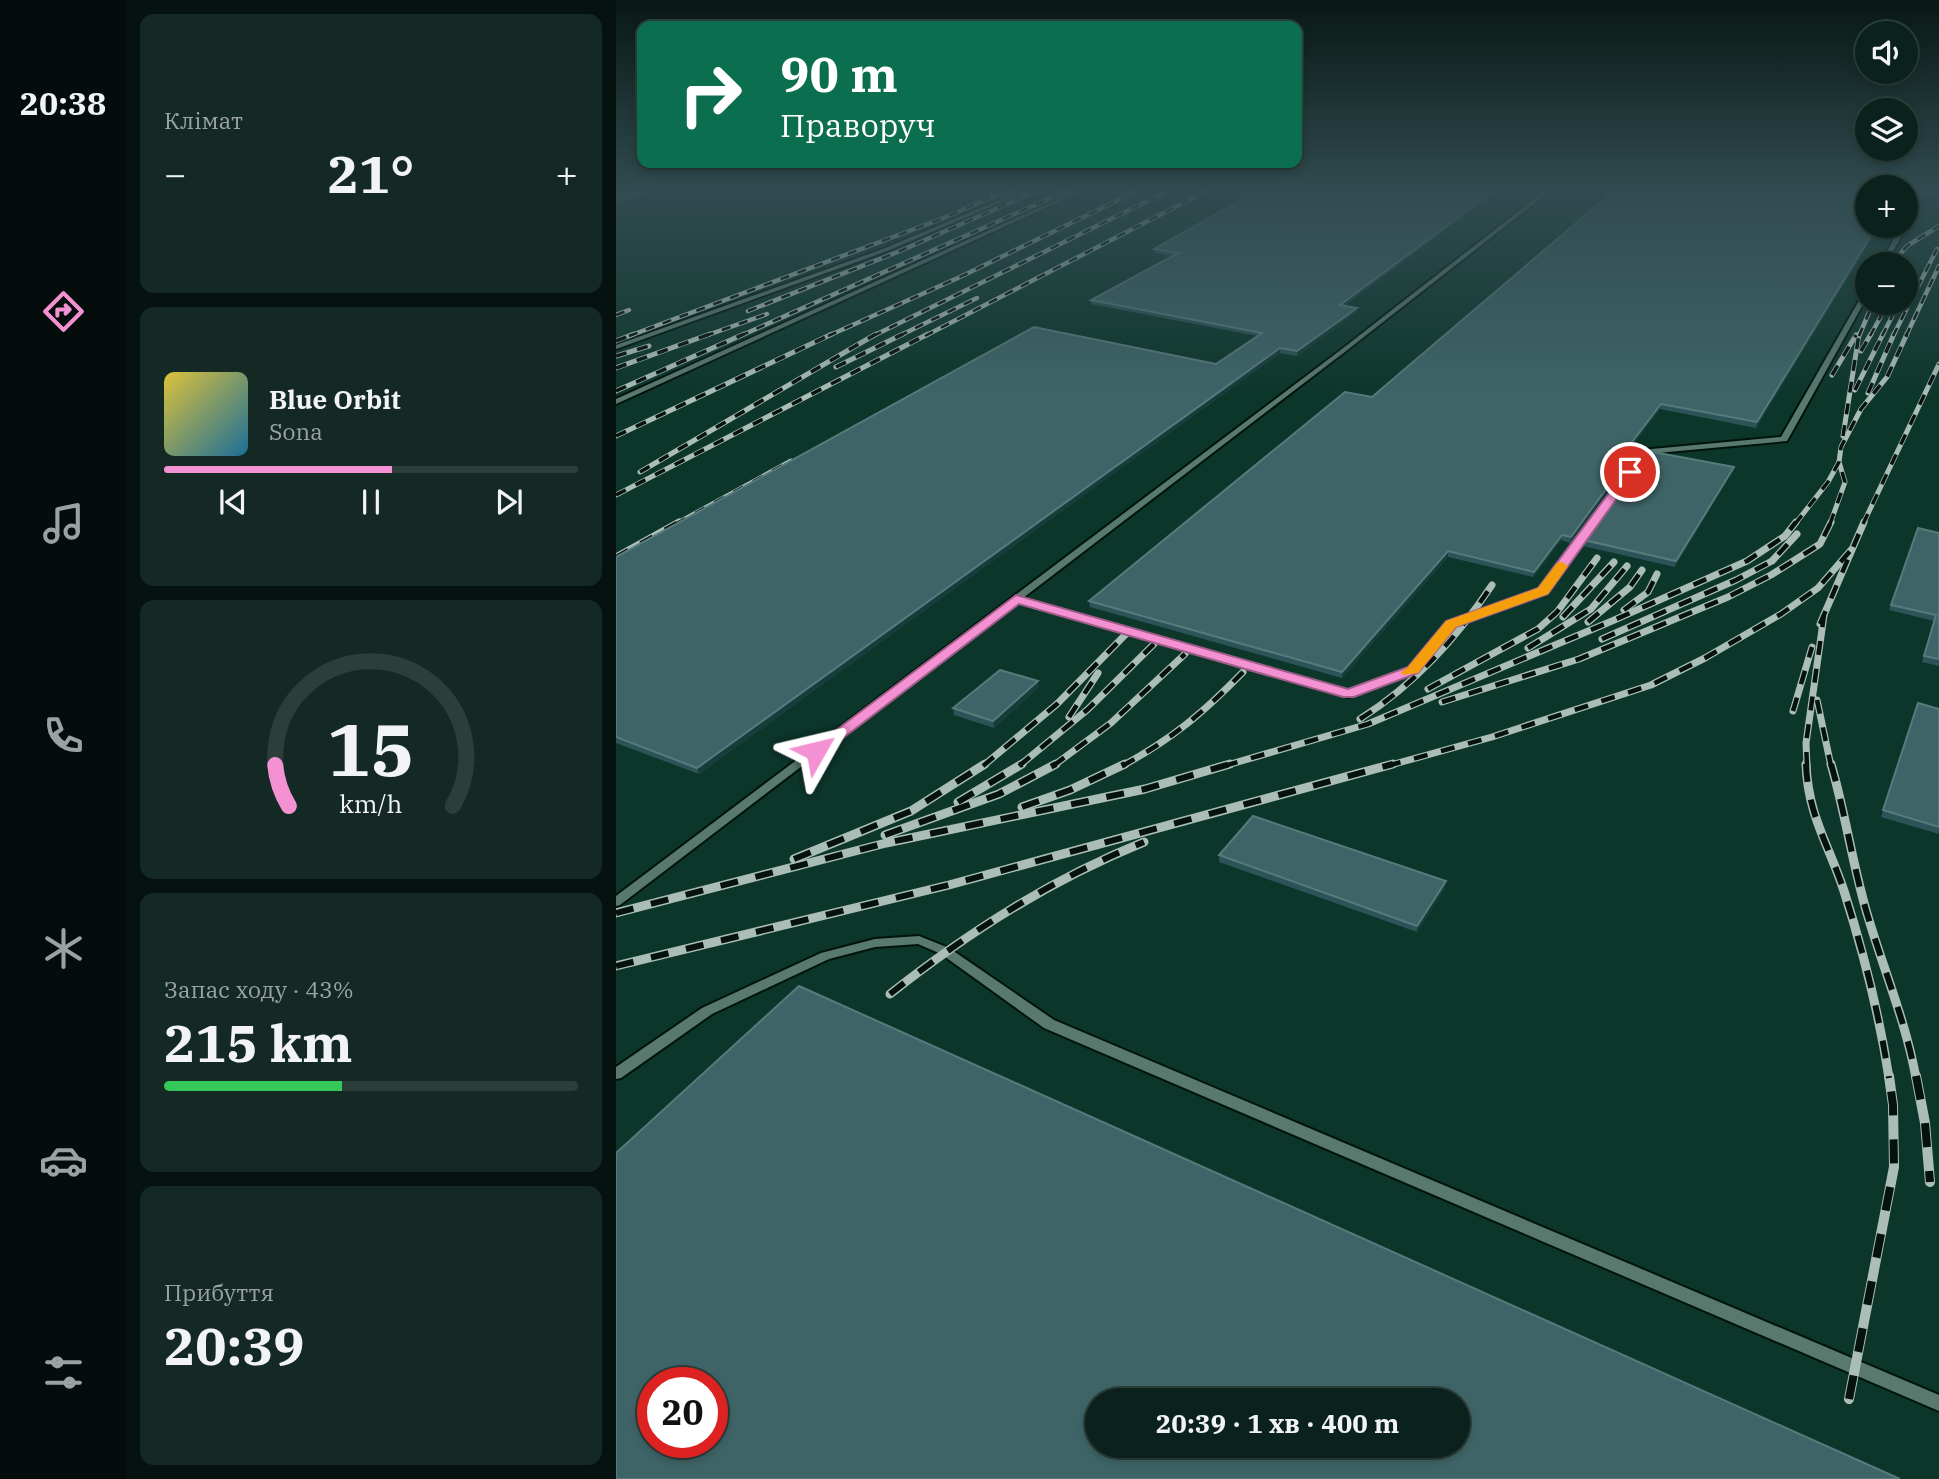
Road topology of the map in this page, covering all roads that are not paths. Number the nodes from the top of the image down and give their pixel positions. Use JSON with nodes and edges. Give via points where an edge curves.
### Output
{"nodes":[{"id":1,"x":863,"y":258,"type":"edge"},
{"id":2,"x":933,"y":258,"type":"edge"},
{"id":3,"x":1461,"y":258,"type":"edge"},
{"id":4,"x":1855,"y":313,"type":"edge"},
{"id":5,"x":616,"y":347,"type":"edge"},
{"id":6,"x":616,"y":402,"type":"edge"},
{"id":7,"x":1016,"y":599,"type":"junction"},
{"id":8,"x":616,"y":902,"type":"edge"},
{"id":9,"x":616,"y":1074,"type":"edge"},
{"id":10,"x":1939,"y":1402,"type":"edge"}],
"edges":[{"from":1,"to":5,"type":"lane"},
{"from":2,"to":6,"type":"lane"},
{"from":3,"to":7,"type":"lane"},
{"from":4,"to":7,"type":"lane","via":[[1784,439],[1644,452],[1543,591],[1451,624],[1413,670],[1348,694]]},
{"from":7,"to":8,"type":"lane"},
{"from":9,"to":10,"type":"lane","via":[[707,1011],[825,956],[874,943],[919,940],[945,951],[1049,1024]]}]}
